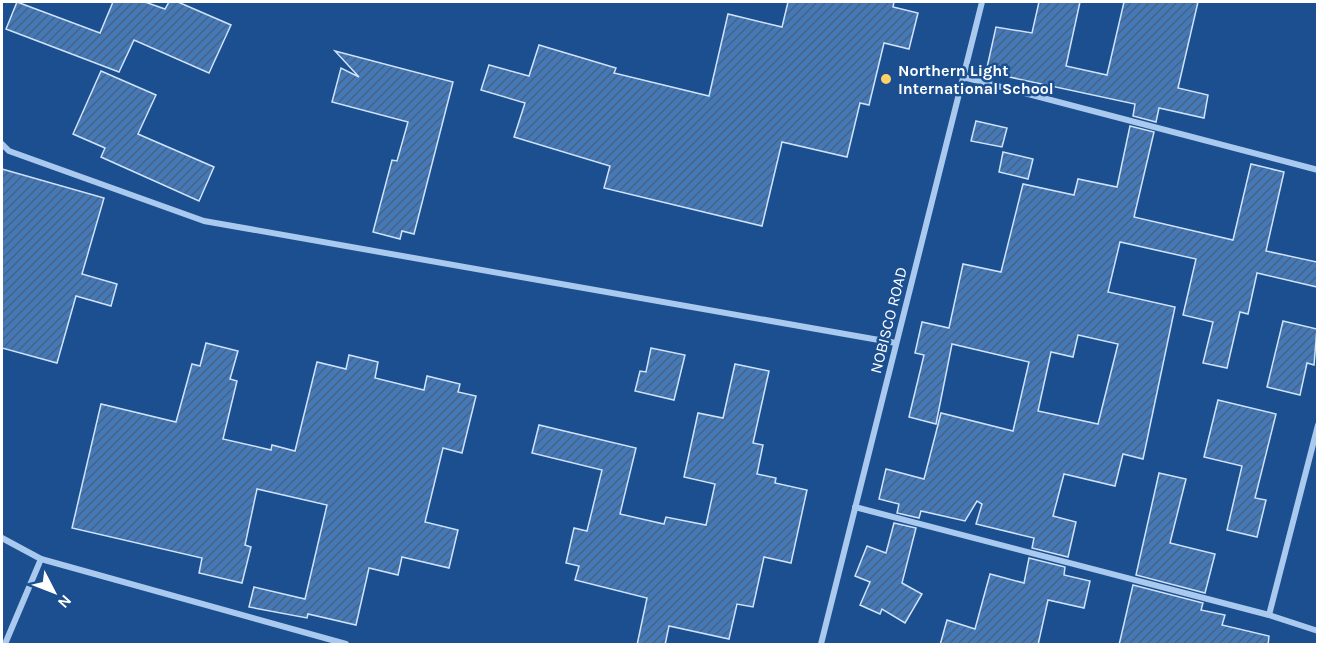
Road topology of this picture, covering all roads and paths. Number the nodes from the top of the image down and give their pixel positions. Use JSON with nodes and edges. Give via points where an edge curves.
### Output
{"nodes":[{"id":1,"x":982,"y":2,"type":"edge"},
{"id":2,"x":963,"y":77,"type":"junction"},
{"id":3,"x":2,"y":144,"type":"edge"},
{"id":4,"x":1317,"y":170,"type":"edge"},
{"id":5,"x":896,"y":343,"type":"junction"},
{"id":6,"x":1317,"y":425,"type":"edge"},
{"id":7,"x":855,"y":507,"type":"junction"},
{"id":8,"x":2,"y":538,"type":"edge"},
{"id":9,"x":41,"y":559,"type":"junction"},
{"id":10,"x":1269,"y":615,"type":"junction"},
{"id":11,"x":1317,"y":631,"type":"edge"},
{"id":12,"x":5,"y":645,"type":"edge"},
{"id":13,"x":346,"y":645,"type":"edge"},
{"id":14,"x":820,"y":645,"type":"edge"}],
"edges":[{"from":1,"to":2,"type":"street","name":"NOBISCO ROAD"},
{"from":2,"to":4,"type":"street"},
{"from":2,"to":5,"type":"street","name":"NOBISCO ROAD"},
{"from":3,"to":5,"type":"street","via":[[9,151],[204,221]]},
{"from":5,"to":7,"type":"street","name":"NOBISCO ROAD"},
{"from":6,"to":10,"type":"street"},
{"from":7,"to":10,"type":"street"},
{"from":7,"to":14,"type":"street","name":"NOBISCO ROAD"},
{"from":8,"to":9,"type":"street"},
{"from":9,"to":12,"type":"street"},
{"from":9,"to":13,"type":"street"},
{"from":10,"to":11,"type":"street"}]}
